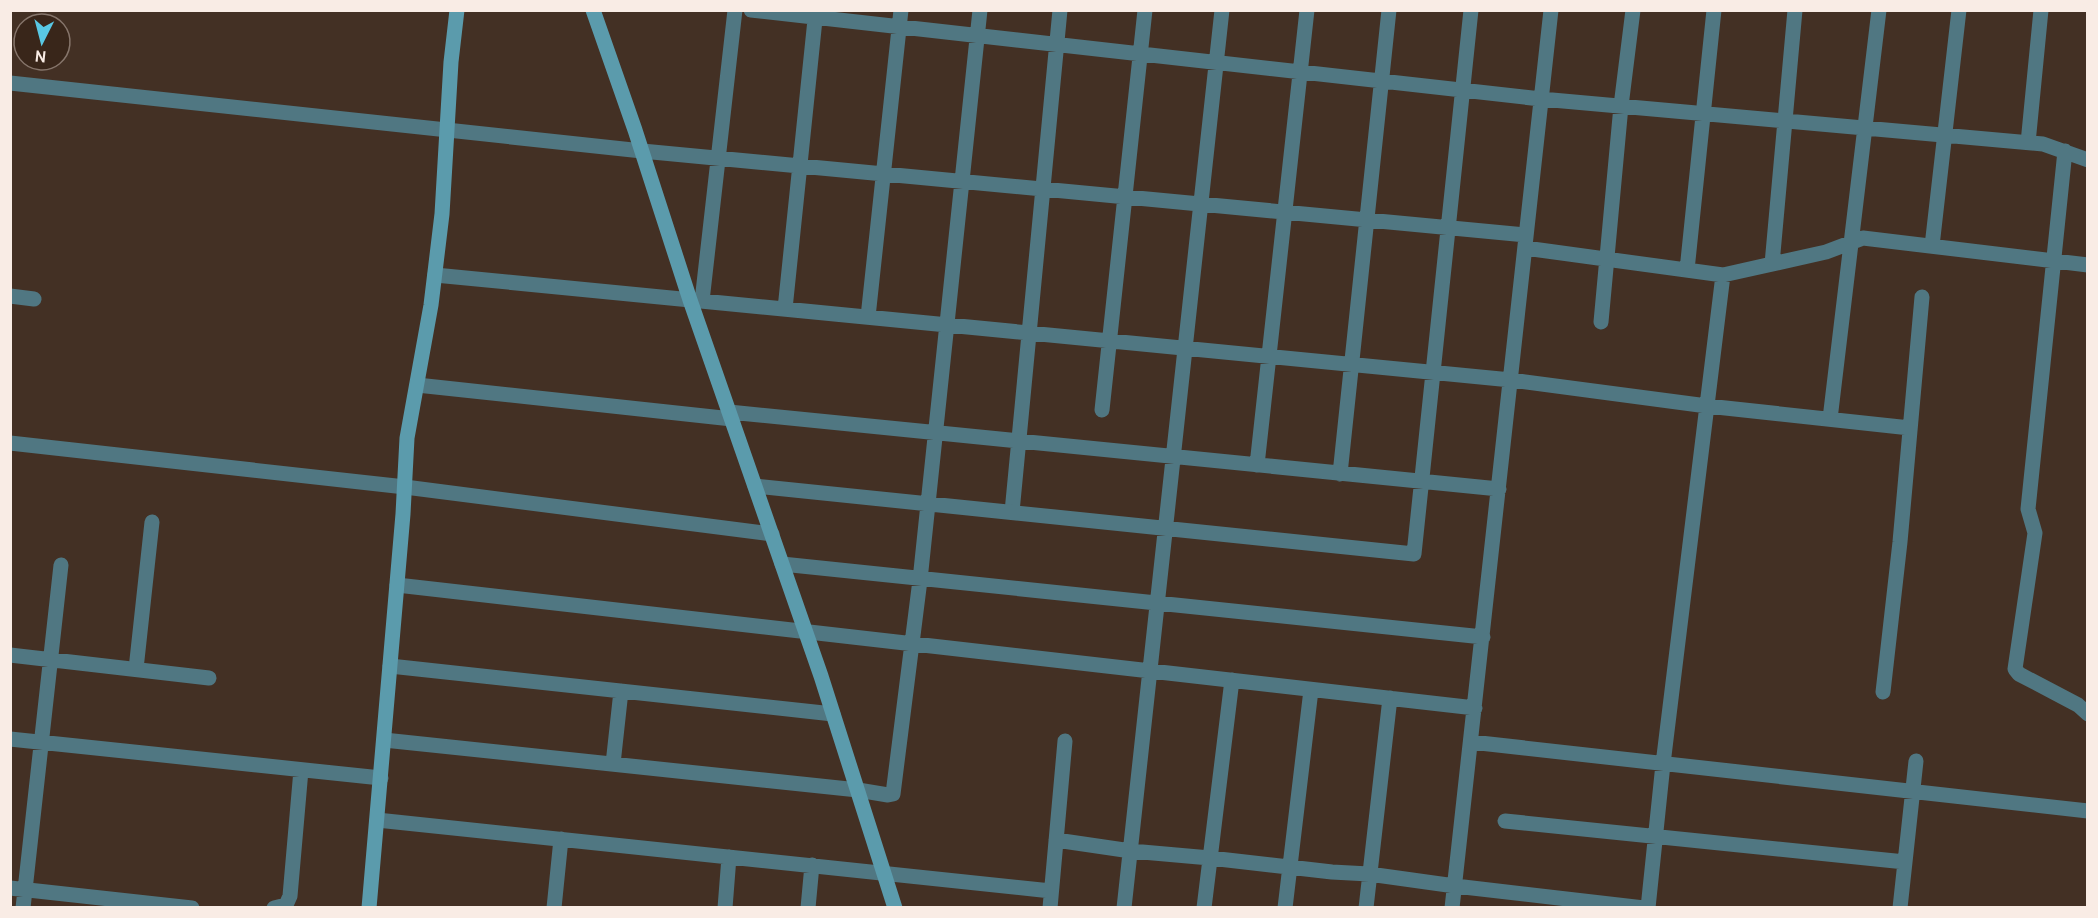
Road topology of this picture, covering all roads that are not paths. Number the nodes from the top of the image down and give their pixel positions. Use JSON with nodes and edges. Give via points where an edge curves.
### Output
{"nodes":[{"id":1,"x":457,"y":10,"type":"edge"},
{"id":2,"x":593,"y":10,"type":"edge"},
{"id":3,"x":735,"y":10,"type":"edge"},
{"id":4,"x":751,"y":10,"type":"edge"},
{"id":5,"x":901,"y":10,"type":"edge"},
{"id":6,"x":980,"y":10,"type":"edge"},
{"id":7,"x":1060,"y":10,"type":"edge"},
{"id":8,"x":1145,"y":10,"type":"edge"},
{"id":9,"x":1222,"y":10,"type":"edge"},
{"id":10,"x":1307,"y":10,"type":"edge"},
{"id":11,"x":1389,"y":10,"type":"edge"},
{"id":12,"x":1471,"y":10,"type":"edge"},
{"id":13,"x":1551,"y":10,"type":"edge"},
{"id":14,"x":1633,"y":10,"type":"edge"},
{"id":15,"x":1714,"y":10,"type":"edge"},
{"id":16,"x":1795,"y":10,"type":"edge"},
{"id":17,"x":1879,"y":10,"type":"edge"},
{"id":18,"x":1959,"y":10,"type":"edge"},
{"id":19,"x":2041,"y":10,"type":"edge"},
{"id":20,"x":815,"y":14,"type":"edge"},
{"id":21,"x":899,"y":27,"type":"junction"},
{"id":22,"x":977,"y":36,"type":"junction"},
{"id":23,"x":1057,"y":45,"type":"junction"},
{"id":24,"x":1141,"y":54,"type":"junction"},
{"id":25,"x":1217,"y":63,"type":"junction"},
{"id":26,"x":1301,"y":72,"type":"junction"},
{"id":27,"x":1381,"y":81,"type":"junction"},
{"id":28,"x":10,"y":82,"type":"edge"},
{"id":29,"x":1463,"y":90,"type":"junction"},
{"id":30,"x":1541,"y":99,"type":"junction"},
{"id":31,"x":1621,"y":106,"type":"junction"},
{"id":32,"x":1703,"y":114,"type":"junction"},
{"id":33,"x":1784,"y":121,"type":"junction"},
{"id":34,"x":1865,"y":128,"type":"junction"},
{"id":35,"x":447,"y":130,"type":"junction"},
{"id":36,"x":1947,"y":135,"type":"junction"},
{"id":37,"x":2028,"y":143,"type":"junction"},
{"id":38,"x":642,"y":151,"type":"junction"},
{"id":39,"x":2065,"y":152,"type":"junction"},
{"id":40,"x":718,"y":159,"type":"junction"},
{"id":41,"x":2088,"y":160,"type":"edge"},
{"id":42,"x":800,"y":166,"type":"junction"},
{"id":43,"x":884,"y":174,"type":"junction"},
{"id":44,"x":962,"y":182,"type":"junction"},
{"id":45,"x":1043,"y":189,"type":"junction"},
{"id":46,"x":1124,"y":197,"type":"junction"},
{"id":47,"x":1201,"y":205,"type":"junction"},
{"id":48,"x":1286,"y":213,"type":"junction"},
{"id":49,"x":1366,"y":220,"type":"junction"},
{"id":50,"x":1448,"y":228,"type":"junction"},
{"id":51,"x":1526,"y":242,"type":"junction"},
{"id":52,"x":1852,"y":242,"type":"junction"},
{"id":53,"x":1932,"y":246,"type":"junction"},
{"id":54,"x":1607,"y":259,"type":"junction"},
{"id":55,"x":2054,"y":261,"type":"junction"},
{"id":56,"x":1772,"y":264,"type":"junction"},
{"id":57,"x":2088,"y":265,"type":"edge"},
{"id":58,"x":1687,"y":270,"type":"junction"},
{"id":59,"x":435,"y":275,"type":"junction"},
{"id":60,"x":1723,"y":275,"type":"junction"},
{"id":61,"x":10,"y":296,"type":"edge"},
{"id":62,"x":1922,"y":297,"type":"dead end"},
{"id":63,"x":34,"y":299,"type":"dead end"},
{"id":64,"x":696,"y":301,"type":"junction"},
{"id":65,"x":785,"y":309,"type":"junction"},
{"id":66,"x":868,"y":317,"type":"junction"},
{"id":67,"x":1601,"y":322,"type":"dead end"},
{"id":68,"x":948,"y":326,"type":"junction"},
{"id":69,"x":1029,"y":333,"type":"junction"},
{"id":70,"x":1109,"y":341,"type":"junction"},
{"id":71,"x":1185,"y":348,"type":"junction"},
{"id":72,"x":1269,"y":356,"type":"junction"},
{"id":73,"x":1351,"y":364,"type":"junction"},
{"id":74,"x":1433,"y":372,"type":"junction"},
{"id":75,"x":1511,"y":380,"type":"junction"},
{"id":76,"x":417,"y":385,"type":"junction"},
{"id":77,"x":1707,"y":406,"type":"junction"},
{"id":78,"x":1102,"y":411,"type":"dead end"},
{"id":79,"x":730,"y":416,"type":"junction"},
{"id":80,"x":1830,"y":419,"type":"junction"},
{"id":81,"x":1910,"y":428,"type":"junction"},
{"id":82,"x":936,"y":433,"type":"junction"},
{"id":83,"x":1019,"y":441,"type":"junction"},
{"id":84,"x":10,"y":443,"type":"edge"},
{"id":85,"x":1174,"y":457,"type":"junction"},
{"id":86,"x":1257,"y":465,"type":"junction"},
{"id":87,"x":1340,"y":474,"type":"junction"},
{"id":88,"x":1422,"y":482,"type":"junction"},
{"id":89,"x":755,"y":486,"type":"junction"},
{"id":90,"x":405,"y":487,"type":"junction"},
{"id":91,"x":1499,"y":489,"type":"junction"},
{"id":92,"x":928,"y":504,"type":"junction"},
{"id":93,"x":1012,"y":512,"type":"junction"},
{"id":94,"x":152,"y":522,"type":"dead end"},
{"id":95,"x":1166,"y":528,"type":"junction"},
{"id":96,"x":771,"y":534,"type":"junction"},
{"id":97,"x":782,"y":564,"type":"junction"},
{"id":98,"x":61,"y":566,"type":"dead end"},
{"id":99,"x":921,"y":580,"type":"junction"},
{"id":100,"x":397,"y":585,"type":"junction"},
{"id":101,"x":1158,"y":604,"type":"junction"},
{"id":102,"x":806,"y":632,"type":"junction"},
{"id":103,"x":1483,"y":638,"type":"junction"},
{"id":104,"x":913,"y":644,"type":"junction"},
{"id":105,"x":10,"y":656,"type":"edge"},
{"id":106,"x":51,"y":659,"type":"junction"},
{"id":107,"x":390,"y":666,"type":"junction"},
{"id":108,"x":136,"y":669,"type":"junction"},
{"id":109,"x":1150,"y":671,"type":"junction"},
{"id":110,"x":209,"y":678,"type":"dead end"},
{"id":111,"x":1232,"y":680,"type":"junction"},
{"id":112,"x":1311,"y":690,"type":"junction"},
{"id":113,"x":621,"y":691,"type":"junction"},
{"id":114,"x":1883,"y":692,"type":"dead end"},
{"id":115,"x":1390,"y":698,"type":"junction"},
{"id":116,"x":1475,"y":708,"type":"junction"},
{"id":117,"x":833,"y":714,"type":"junction"},
{"id":118,"x":2088,"y":714,"type":"edge"},
{"id":119,"x":10,"y":739,"type":"edge"},
{"id":120,"x":384,"y":740,"type":"junction"},
{"id":121,"x":1065,"y":741,"type":"dead end"},
{"id":122,"x":1472,"y":742,"type":"junction"},
{"id":123,"x":42,"y":743,"type":"junction"},
{"id":124,"x":1916,"y":761,"type":"dead end"},
{"id":125,"x":612,"y":764,"type":"junction"},
{"id":126,"x":1663,"y":764,"type":"junction"},
{"id":127,"x":301,"y":770,"type":"junction"},
{"id":128,"x":381,"y":778,"type":"junction"},
{"id":129,"x":858,"y":790,"type":"junction"},
{"id":130,"x":1913,"y":791,"type":"junction"},
{"id":131,"x":2088,"y":811,"type":"edge"},
{"id":132,"x":377,"y":820,"type":"junction"},
{"id":133,"x":1505,"y":821,"type":"dead end"},
{"id":134,"x":1657,"y":837,"type":"junction"},
{"id":135,"x":561,"y":839,"type":"junction"},
{"id":136,"x":1056,"y":840,"type":"junction"},
{"id":137,"x":1131,"y":851,"type":"junction"},
{"id":138,"x":729,"y":857,"type":"junction"},
{"id":139,"x":1210,"y":858,"type":"junction"},
{"id":140,"x":1905,"y":862,"type":"junction"},
{"id":141,"x":812,"y":865,"type":"junction"},
{"id":142,"x":1289,"y":866,"type":"junction"},
{"id":143,"x":884,"y":873,"type":"junction"},
{"id":144,"x":1370,"y":874,"type":"junction"},
{"id":145,"x":1455,"y":886,"type":"junction"},
{"id":146,"x":18,"y":889,"type":"edge"},
{"id":147,"x":1051,"y":891,"type":"junction"},
{"id":148,"x":23,"y":908,"type":"edge"},
{"id":149,"x":192,"y":908,"type":"edge"},
{"id":150,"x":274,"y":908,"type":"edge"},
{"id":151,"x":369,"y":908,"type":"edge"},
{"id":152,"x":554,"y":908,"type":"edge"},
{"id":153,"x":725,"y":908,"type":"edge"},
{"id":154,"x":808,"y":908,"type":"edge"},
{"id":155,"x":895,"y":908,"type":"edge"},
{"id":156,"x":1050,"y":908,"type":"edge"},
{"id":157,"x":1124,"y":908,"type":"edge"},
{"id":158,"x":1204,"y":908,"type":"edge"},
{"id":159,"x":1285,"y":908,"type":"edge"},
{"id":160,"x":1366,"y":908,"type":"edge"},
{"id":161,"x":1452,"y":908,"type":"edge"},
{"id":162,"x":1646,"y":908,"type":"edge"},
{"id":163,"x":1900,"y":908,"type":"edge"}],
"edges":[{"from":1,"to":35,"type":"main road"},
{"from":2,"to":38,"type":"main road"},
{"from":3,"to":40,"type":"street"},
{"from":4,"to":20,"type":"street"},
{"from":5,"to":21,"type":"street"},
{"from":6,"to":22,"type":"street"},
{"from":7,"to":23,"type":"street"},
{"from":8,"to":24,"type":"street"},
{"from":9,"to":25,"type":"street"},
{"from":10,"to":26,"type":"street"},
{"from":11,"to":27,"type":"street"},
{"from":12,"to":29,"type":"street"},
{"from":13,"to":30,"type":"street"},
{"from":14,"to":31,"type":"street"},
{"from":15,"to":32,"type":"street"},
{"from":16,"to":33,"type":"street"},
{"from":17,"to":34,"type":"street"},
{"from":18,"to":36,"type":"street"},
{"from":19,"to":37,"type":"street"},
{"from":20,"to":21,"type":"street"},
{"from":20,"to":42,"type":"street"},
{"from":21,"to":22,"type":"street"},
{"from":21,"to":43,"type":"street"},
{"from":22,"to":23,"type":"street"},
{"from":22,"to":44,"type":"street"},
{"from":23,"to":24,"type":"street"},
{"from":23,"to":45,"type":"street"},
{"from":24,"to":25,"type":"street"},
{"from":24,"to":46,"type":"street"},
{"from":25,"to":26,"type":"street"},
{"from":25,"to":47,"type":"street"},
{"from":26,"to":27,"type":"street"},
{"from":26,"to":48,"type":"street"},
{"from":27,"to":29,"type":"street"},
{"from":27,"to":49,"type":"street"},
{"from":28,"to":35,"type":"street"},
{"from":29,"to":30,"type":"street"},
{"from":29,"to":50,"type":"street"},
{"from":30,"to":31,"type":"street"},
{"from":30,"to":51,"type":"street"},
{"from":31,"to":32,"type":"street"},
{"from":31,"to":54,"type":"street"},
{"from":32,"to":33,"type":"street"},
{"from":32,"to":58,"type":"street"},
{"from":33,"to":34,"type":"street"},
{"from":33,"to":56,"type":"street"},
{"from":34,"to":36,"type":"street"},
{"from":34,"to":52,"type":"street"},
{"from":35,"to":38,"type":"street"},
{"from":35,"to":59,"type":"main road"},
{"from":36,"to":37,"type":"street"},
{"from":36,"to":53,"type":"street"},
{"from":37,"to":39,"type":"street"},
{"from":38,"to":40,"type":"street"},
{"from":38,"to":64,"type":"main road"},
{"from":39,"to":41,"type":"street"},
{"from":39,"to":55,"type":"street"},
{"from":40,"to":42,"type":"street"},
{"from":40,"to":64,"type":"street"},
{"from":42,"to":43,"type":"street"},
{"from":42,"to":65,"type":"street"},
{"from":43,"to":44,"type":"street"},
{"from":43,"to":66,"type":"street"},
{"from":44,"to":45,"type":"street"},
{"from":44,"to":68,"type":"street"},
{"from":45,"to":46,"type":"street"},
{"from":45,"to":69,"type":"street"},
{"from":46,"to":47,"type":"street"},
{"from":46,"to":70,"type":"street"},
{"from":47,"to":48,"type":"street"},
{"from":47,"to":71,"type":"street"},
{"from":48,"to":49,"type":"street"},
{"from":48,"to":72,"type":"street"},
{"from":49,"to":50,"type":"street"},
{"from":49,"to":73,"type":"street"},
{"from":50,"to":51,"type":"street"},
{"from":50,"to":74,"type":"street"},
{"from":51,"to":54,"type":"street"},
{"from":51,"to":75,"type":"street"},
{"from":52,"to":53,"type":"street","via":[[1863,238]]},
{"from":52,"to":56,"type":"street"},
{"from":52,"to":80,"type":"street"},
{"from":53,"to":55,"type":"street"},
{"from":54,"to":58,"type":"street"},
{"from":54,"to":67,"type":"street"},
{"from":55,"to":57,"type":"street"},
{"from":55,"to":118,"type":"street","via":[[2028,509],[2035,533],[2015,669]]},
{"from":56,"to":60,"type":"street"},
{"from":58,"to":60,"type":"street"},
{"from":59,"to":64,"type":"street"},
{"from":59,"to":76,"type":"main road"},
{"from":60,"to":77,"type":"street"},
{"from":61,"to":63,"type":"street"},
{"from":62,"to":81,"type":"street"},
{"from":64,"to":65,"type":"street"},
{"from":64,"to":79,"type":"main road"},
{"from":65,"to":66,"type":"street"},
{"from":66,"to":68,"type":"street"},
{"from":68,"to":69,"type":"street"},
{"from":68,"to":82,"type":"street"},
{"from":69,"to":70,"type":"street"},
{"from":69,"to":83,"type":"street"},
{"from":70,"to":71,"type":"street"},
{"from":70,"to":78,"type":"street"},
{"from":71,"to":72,"type":"street"},
{"from":71,"to":85,"type":"street"},
{"from":72,"to":73,"type":"street"},
{"from":72,"to":86,"type":"street"},
{"from":73,"to":74,"type":"street"},
{"from":73,"to":87,"type":"street"},
{"from":74,"to":75,"type":"street"},
{"from":74,"to":88,"type":"street"},
{"from":75,"to":77,"type":"street"},
{"from":75,"to":91,"type":"street"},
{"from":76,"to":79,"type":"street"},
{"from":76,"to":90,"type":"main road","via":[[407,438]]},
{"from":77,"to":80,"type":"street"},
{"from":77,"to":126,"type":"street"},
{"from":79,"to":82,"type":"street"},
{"from":79,"to":89,"type":"main road"},
{"from":80,"to":81,"type":"street"},
{"from":81,"to":114,"type":"street"},
{"from":82,"to":83,"type":"street"},
{"from":82,"to":92,"type":"street"},
{"from":83,"to":85,"type":"street"},
{"from":83,"to":93,"type":"street"},
{"from":84,"to":90,"type":"street"},
{"from":85,"to":86,"type":"street"},
{"from":85,"to":95,"type":"street"},
{"from":86,"to":87,"type":"street"},
{"from":87,"to":88,"type":"street"},
{"from":88,"to":91,"type":"street"},
{"from":88,"to":95,"type":"street","via":[[1414,554]]},
{"from":89,"to":92,"type":"street"},
{"from":89,"to":96,"type":"main road"},
{"from":90,"to":96,"type":"street"},
{"from":90,"to":100,"type":"main road"},
{"from":91,"to":103,"type":"street"},
{"from":92,"to":93,"type":"street"},
{"from":92,"to":99,"type":"street"},
{"from":93,"to":95,"type":"street"},
{"from":94,"to":108,"type":"street"},
{"from":95,"to":101,"type":"street"},
{"from":96,"to":97,"type":"main road"},
{"from":97,"to":99,"type":"street"},
{"from":97,"to":102,"type":"main road"},
{"from":98,"to":106,"type":"street"},
{"from":99,"to":101,"type":"street"},
{"from":99,"to":104,"type":"street"},
{"from":100,"to":102,"type":"street"},
{"from":100,"to":107,"type":"main road"},
{"from":101,"to":103,"type":"street"},
{"from":101,"to":109,"type":"street"},
{"from":102,"to":104,"type":"street"},
{"from":102,"to":117,"type":"main road"},
{"from":103,"to":116,"type":"street"},
{"from":104,"to":109,"type":"street"},
{"from":104,"to":129,"type":"street","via":[[893,794]]},
{"from":105,"to":106,"type":"street"},
{"from":106,"to":108,"type":"street"},
{"from":106,"to":123,"type":"street"},
{"from":107,"to":113,"type":"street"},
{"from":107,"to":120,"type":"main road"},
{"from":108,"to":110,"type":"street"},
{"from":109,"to":111,"type":"street"},
{"from":109,"to":137,"type":"street"},
{"from":111,"to":112,"type":"street"},
{"from":111,"to":139,"type":"street"},
{"from":112,"to":115,"type":"street"},
{"from":112,"to":142,"type":"street"},
{"from":113,"to":117,"type":"street"},
{"from":113,"to":125,"type":"street"},
{"from":115,"to":116,"type":"street"},
{"from":115,"to":144,"type":"street"},
{"from":116,"to":122,"type":"street"},
{"from":117,"to":129,"type":"main road"},
{"from":119,"to":123,"type":"street"},
{"from":120,"to":125,"type":"street"},
{"from":120,"to":128,"type":"main road"},
{"from":121,"to":136,"type":"street"},
{"from":122,"to":126,"type":"street"},
{"from":122,"to":145,"type":"street"},
{"from":123,"to":127,"type":"street"},
{"from":123,"to":146,"type":"street"},
{"from":124,"to":130,"type":"street"},
{"from":125,"to":129,"type":"street"},
{"from":126,"to":130,"type":"street"},
{"from":126,"to":134,"type":"street"},
{"from":127,"to":128,"type":"street"},
{"from":127,"to":150,"type":"street","via":[[290,896],[286,905]]},
{"from":128,"to":132,"type":"main road"},
{"from":129,"to":143,"type":"main road"},
{"from":130,"to":131,"type":"street"},
{"from":130,"to":140,"type":"street"},
{"from":132,"to":135,"type":"street"},
{"from":132,"to":151,"type":"main road"},
{"from":133,"to":134,"type":"street"},
{"from":134,"to":140,"type":"street"},
{"from":134,"to":162,"type":"street"},
{"from":135,"to":138,"type":"street"},
{"from":135,"to":152,"type":"street"},
{"from":136,"to":137,"type":"street"},
{"from":136,"to":147,"type":"street"},
{"from":137,"to":139,"type":"street"},
{"from":137,"to":157,"type":"street"},
{"from":138,"to":141,"type":"street"},
{"from":138,"to":153,"type":"street"},
{"from":139,"to":142,"type":"street"},
{"from":139,"to":158,"type":"street"},
{"from":140,"to":163,"type":"street"},
{"from":141,"to":143,"type":"street"},
{"from":141,"to":154,"type":"street"},
{"from":142,"to":144,"type":"street"},
{"from":142,"to":159,"type":"street"},
{"from":143,"to":147,"type":"street"},
{"from":143,"to":155,"type":"main road"},
{"from":144,"to":145,"type":"street"},
{"from":144,"to":160,"type":"street"},
{"from":145,"to":161,"type":"street"},
{"from":145,"to":162,"type":"street"},
{"from":146,"to":148,"type":"street"},
{"from":146,"to":149,"type":"street"},
{"from":147,"to":156,"type":"street"}]}
